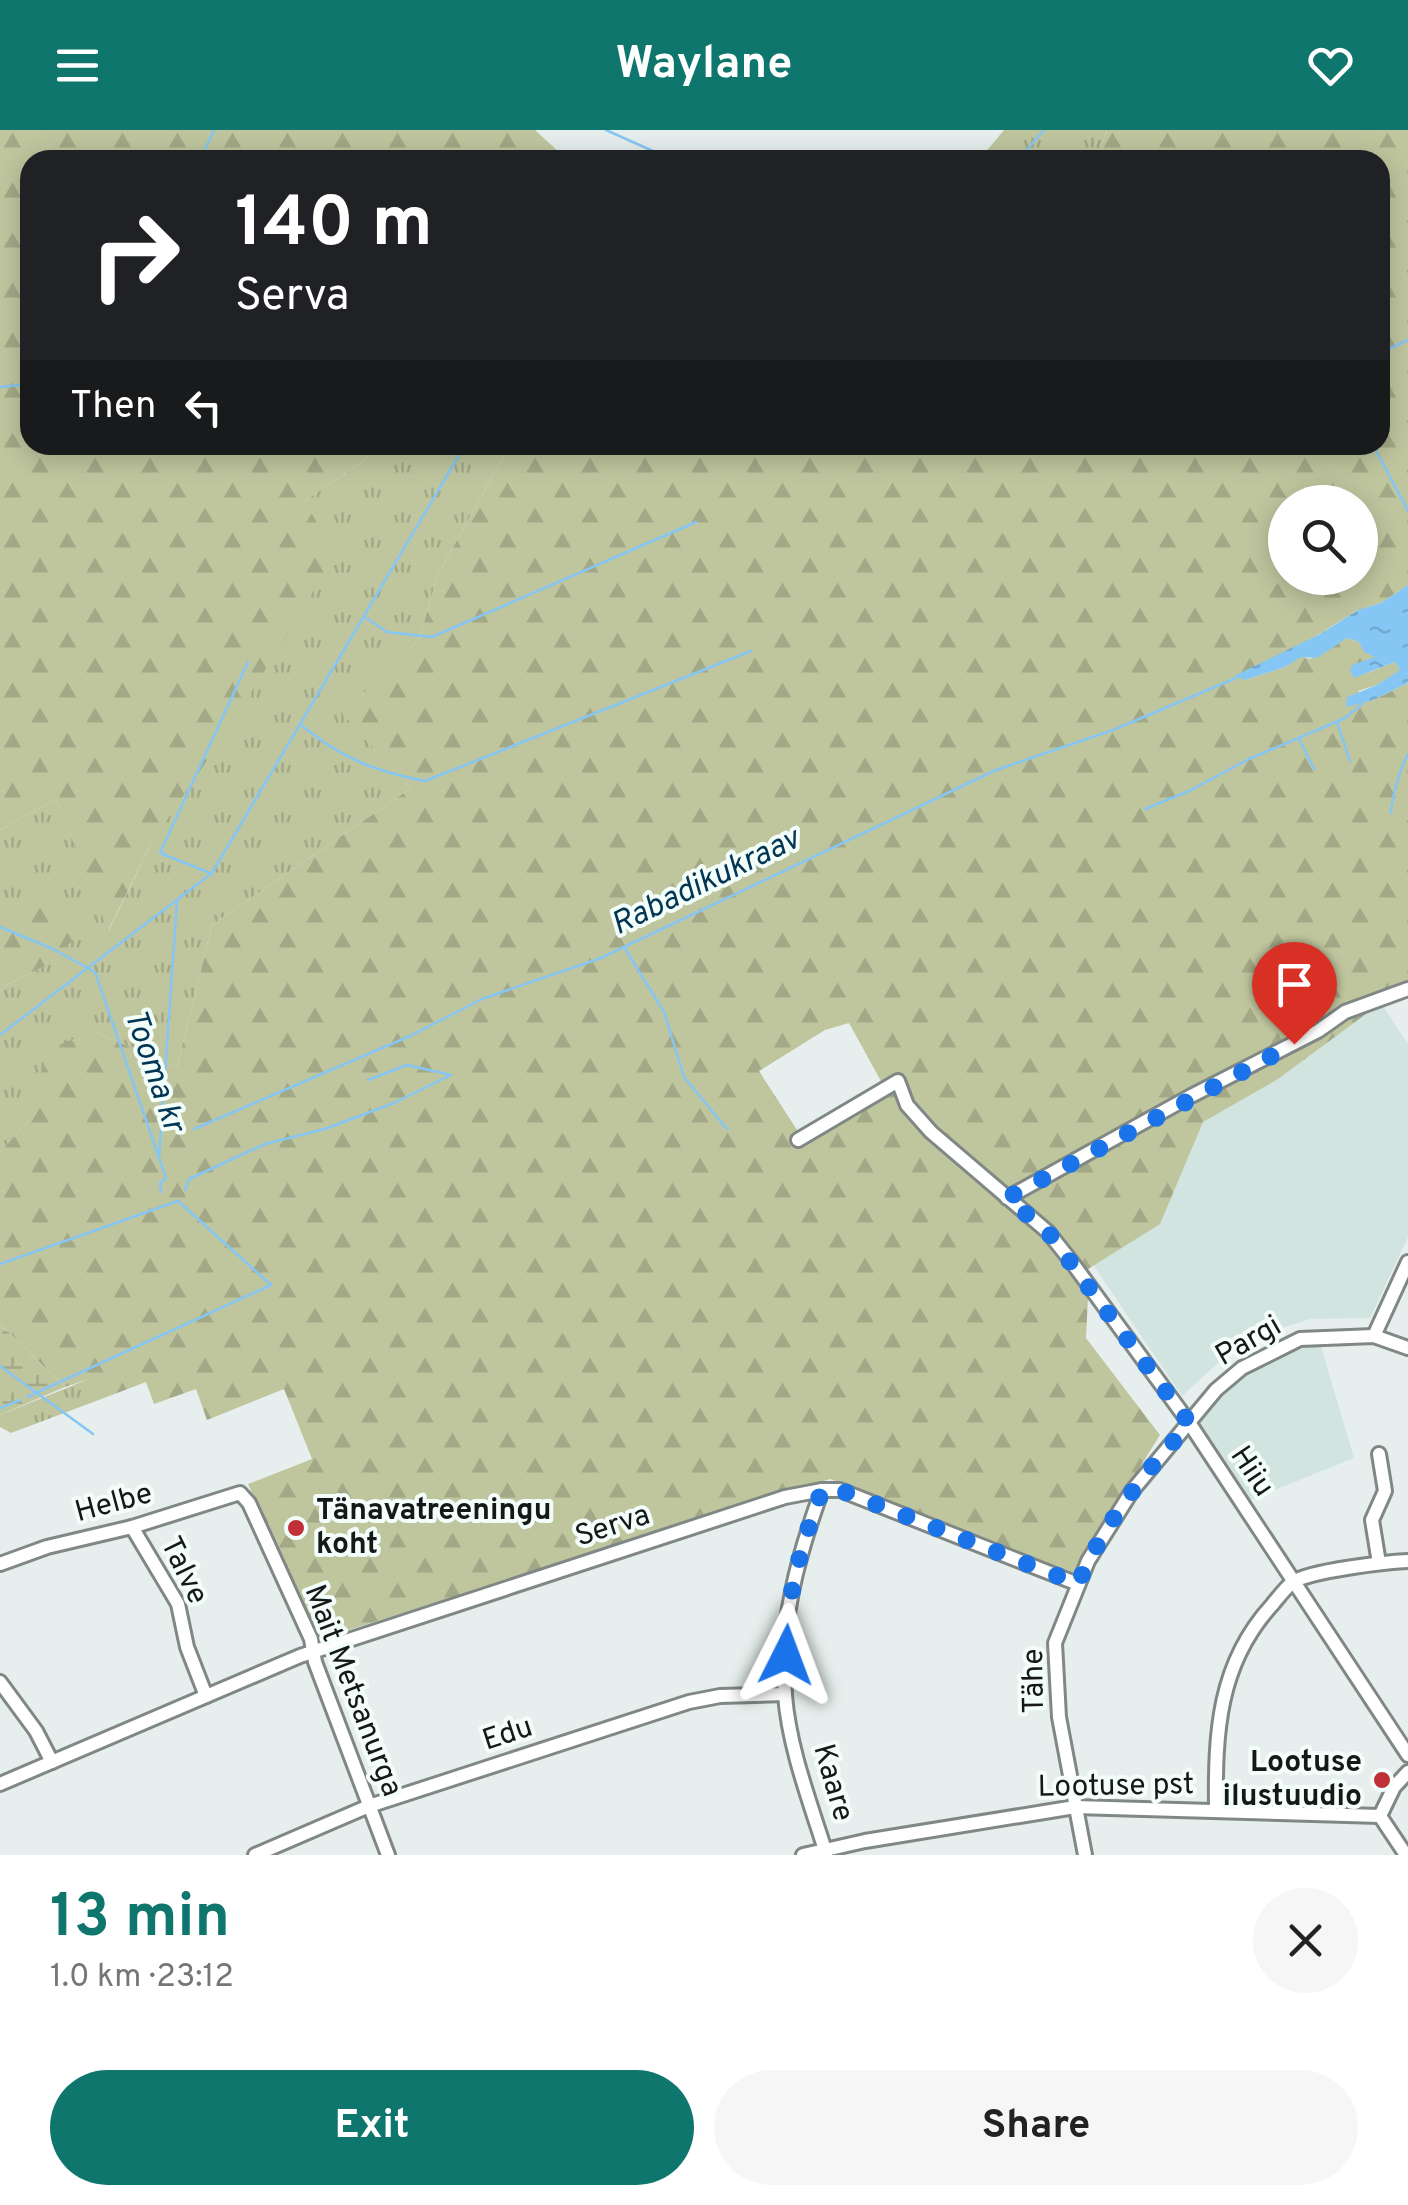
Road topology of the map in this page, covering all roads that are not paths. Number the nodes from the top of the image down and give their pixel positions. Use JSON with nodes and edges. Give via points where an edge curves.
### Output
{"nodes":[{"id":1,"x":1408,"y":990,"type":"edge"},
{"id":2,"x":798,"y":1140,"type":"dead end"},
{"id":3,"x":1007,"y":1198,"type":"junction"},
{"id":4,"x":1408,"y":1262,"type":"edge"},
{"id":5,"x":1374,"y":1336,"type":"junction"},
{"id":6,"x":1408,"y":1348,"type":"edge"},
{"id":7,"x":1190,"y":1424,"type":"junction"},
{"id":8,"x":1379,"y":1454,"type":"dead end"},
{"id":9,"x":822,"y":1490,"type":"junction"},
{"id":10,"x":240,"y":1493,"type":"joint"},
{"id":11,"x":132,"y":1527,"type":"junction"},
{"id":12,"x":1408,"y":1560,"type":"edge"},
{"id":13,"x":1379,"y":1563,"type":"junction"},
{"id":14,"x":0,"y":1564,"type":"edge"},
{"id":15,"x":1294,"y":1582,"type":"junction"},
{"id":16,"x":1078,"y":1584,"type":"junction"},
{"id":17,"x":313,"y":1652,"type":"junction"},
{"id":18,"x":0,"y":1682,"type":"edge"},
{"id":19,"x":785,"y":1694,"type":"junction"},
{"id":20,"x":206,"y":1696,"type":"junction"},
{"id":21,"x":1408,"y":1754,"type":"edge"},
{"id":22,"x":52,"y":1762,"type":"junction"},
{"id":23,"x":1408,"y":1772,"type":"edge"},
{"id":24,"x":0,"y":1784,"type":"edge"},
{"id":25,"x":369,"y":1806,"type":"junction"},
{"id":26,"x":1075,"y":1807,"type":"junction"},
{"id":27,"x":1216,"y":1810,"type":"junction"},
{"id":28,"x":1380,"y":1816,"type":"junction"},
{"id":29,"x":826,"y":1852,"type":"edge"},
{"id":30,"x":255,"y":1855,"type":"edge"},
{"id":31,"x":388,"y":1855,"type":"edge"},
{"id":32,"x":804,"y":1855,"type":"edge"},
{"id":33,"x":1085,"y":1855,"type":"edge"},
{"id":34,"x":1406,"y":1855,"type":"edge"}],
"edges":[{"from":1,"to":3,"type":"street","via":[[1345,1012]]},
{"from":2,"to":3,"type":"street","name":"Hiiu","via":[[898,1082],[907,1105],[931,1132]]},
{"from":3,"to":7,"type":"street","name":"Hiiu","via":[[1048,1232]]},
{"from":4,"to":5,"type":"street"},
{"from":5,"to":6,"type":"street","name":"Pargi"},
{"from":5,"to":7,"type":"street","name":"Pargi","via":[[1300,1339],[1242,1368]]},
{"from":7,"to":15,"type":"street","name":"Hiiu"},
{"from":7,"to":16,"type":"street","name":"Tähe","via":[[1132,1491]]},
{"from":8,"to":13,"type":"street","via":[[1385,1491],[1372,1520]]},
{"from":9,"to":16,"type":"street","name":"Serva","via":[[840,1490]]},
{"from":9,"to":17,"type":"street","name":"Serva"},
{"from":9,"to":19,"type":"street","name":"Kaare","via":[[786,1616]]},
{"from":10,"to":11,"type":"street","name":"Helbe"},
{"from":10,"to":17,"type":"street","name":"Mait Metsanurga"},
{"from":11,"to":14,"type":"street","name":"Helbe"},
{"from":11,"to":20,"type":"street","name":"Talve","via":[[178,1604]]},
{"from":12,"to":13,"type":"street"},
{"from":13,"to":15,"type":"street"},
{"from":15,"to":21,"type":"street","name":"Hiiu"},
{"from":15,"to":27,"type":"street","via":[[1240,1651],[1221,1700]]},
{"from":16,"to":26,"type":"street","name":"Tähe","via":[[1056,1643]]},
{"from":17,"to":20,"type":"street","name":"Serva"},
{"from":17,"to":25,"type":"street","name":"Mait Metsanurga"},
{"from":18,"to":22,"type":"street"},
{"from":19,"to":25,"type":"street","name":"Edu","via":[[689,1702]]},
{"from":19,"to":29,"type":"street","name":"Kaare"},
{"from":20,"to":22,"type":"street","name":"Serva"},
{"from":22,"to":24,"type":"street","name":"Serva"},
{"from":23,"to":28,"type":"street"},
{"from":25,"to":30,"type":"street","name":"Edu"},
{"from":25,"to":31,"type":"street","name":"Mait Metsanurga"},
{"from":26,"to":27,"type":"street","name":"Lootuse pst"},
{"from":26,"to":29,"type":"street","name":"Lootuse pst"},
{"from":26,"to":33,"type":"street","name":"Tähe"},
{"from":27,"to":28,"type":"street","name":"Lootuse pst"},
{"from":28,"to":34,"type":"street"},
{"from":29,"to":32,"type":"street","name":"Lootuse pst"}]}
